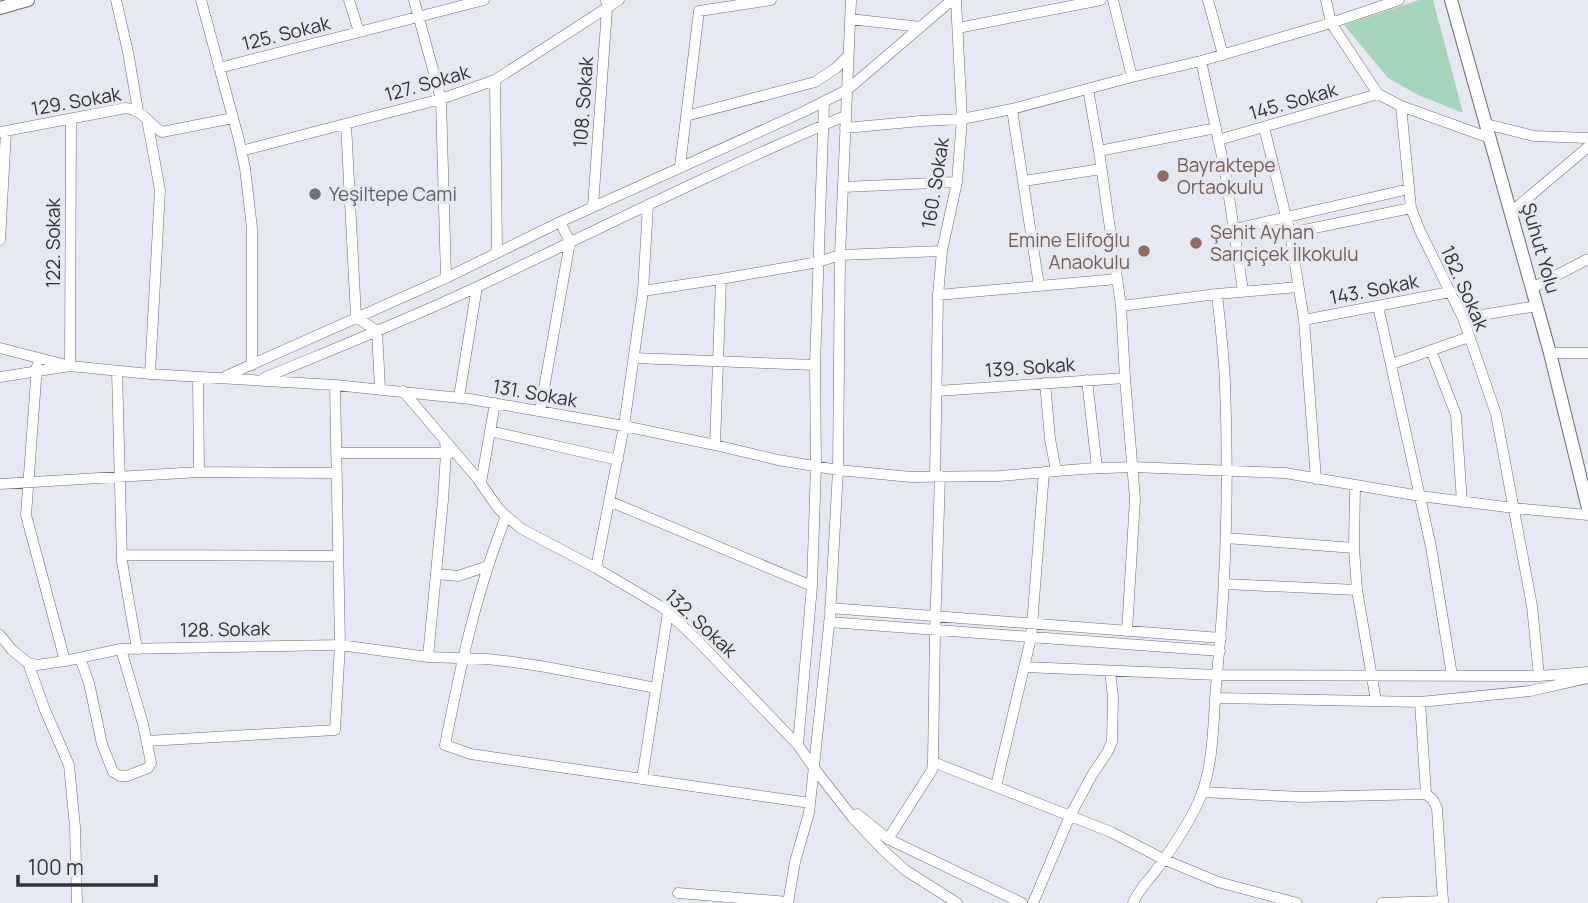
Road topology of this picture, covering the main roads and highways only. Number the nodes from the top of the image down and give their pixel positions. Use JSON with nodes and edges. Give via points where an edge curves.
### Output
{"nodes":[{"id":1,"x":28,"y":0,"type":"edge"},
{"id":2,"x":1451,"y":0,"type":"edge"},
{"id":3,"x":0,"y":8,"type":"edge"},
{"id":4,"x":1588,"y":508,"type":"edge"}],
"edges":[{"from":1,"to":3,"type":"main road"},
{"from":2,"to":4,"type":"main road","name":"Şuhut Yolu","via":[[1550,353]]}]}
